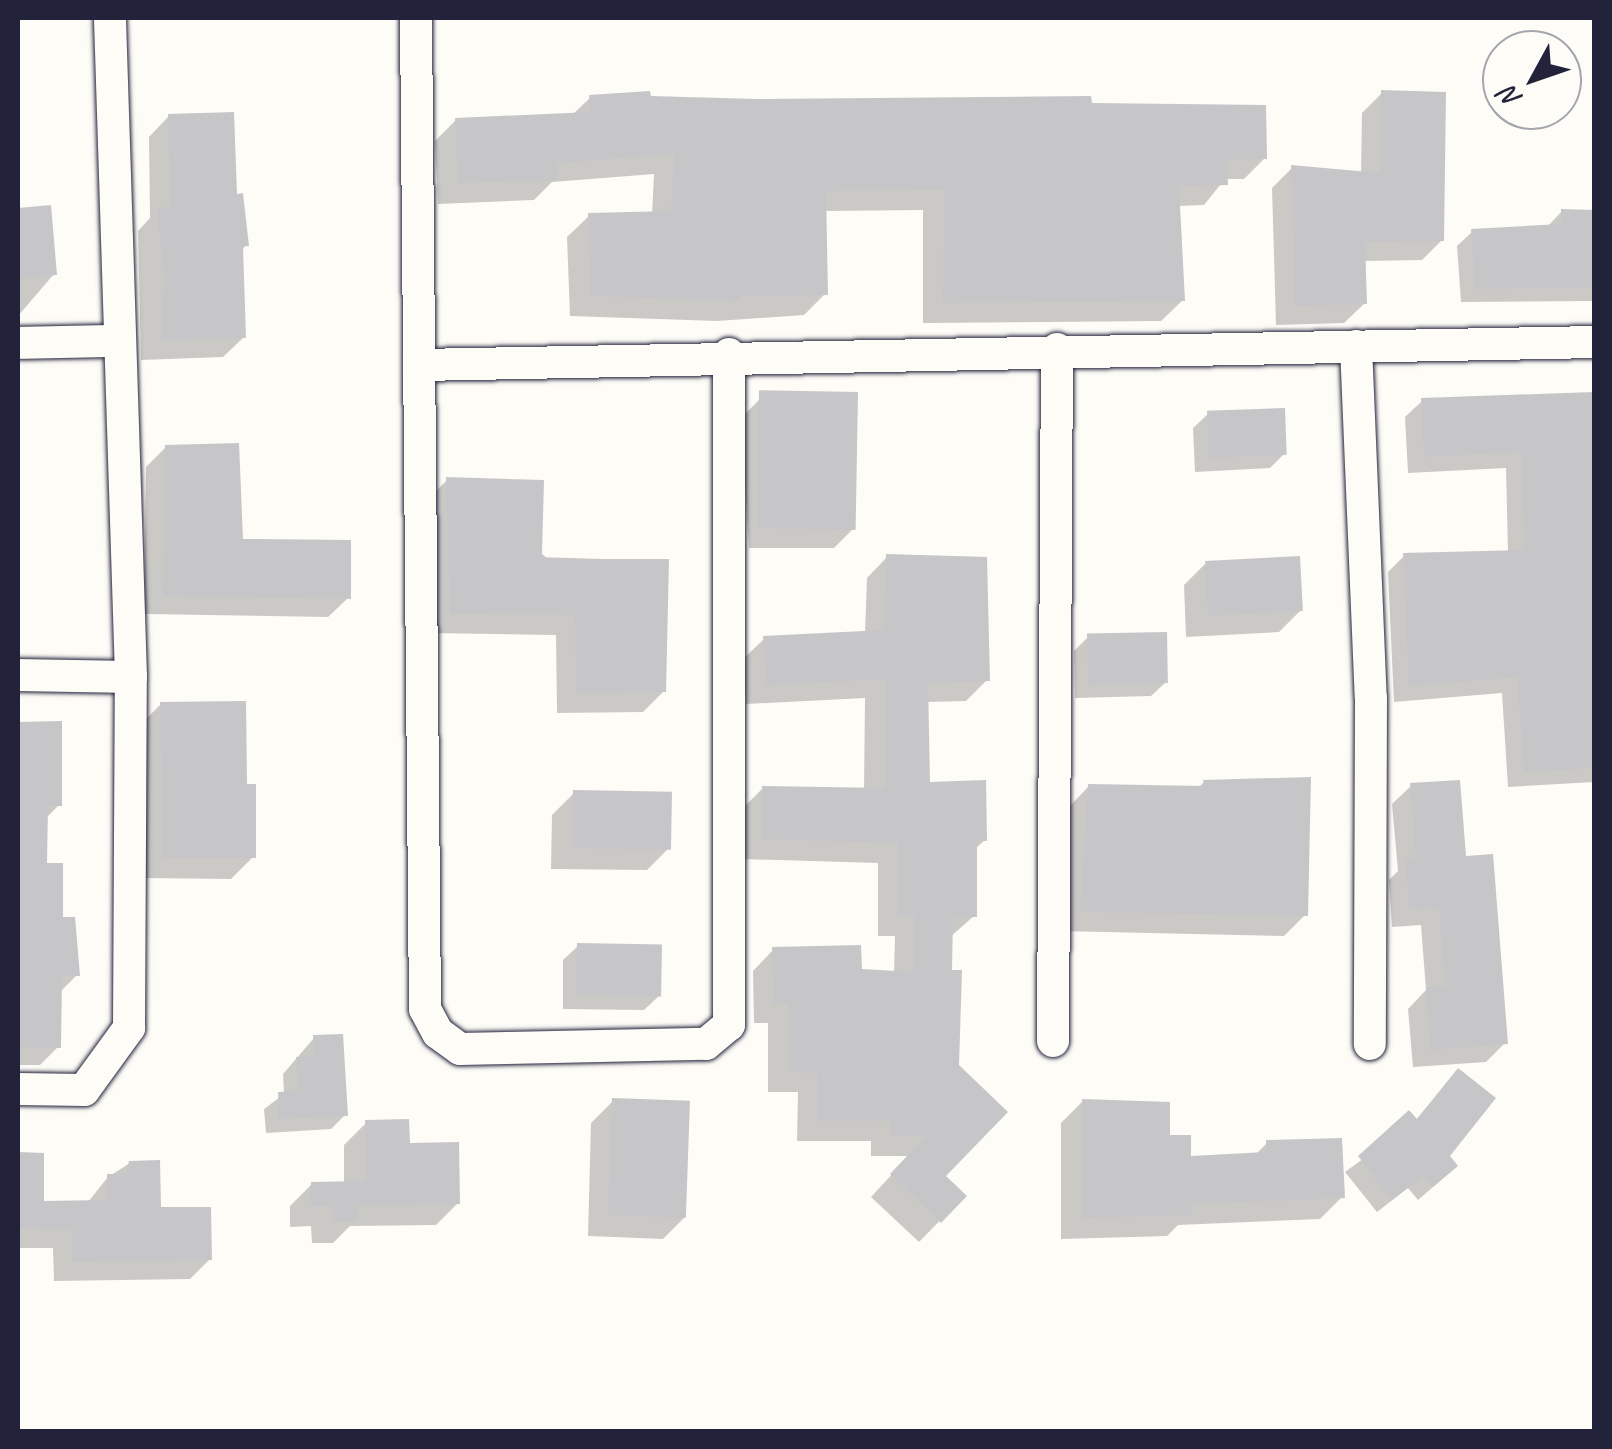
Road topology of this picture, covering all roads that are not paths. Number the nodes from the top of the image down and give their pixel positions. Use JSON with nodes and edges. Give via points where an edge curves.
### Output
{"nodes":[{"id":1,"x":110,"y":18,"type":"edge"},
{"id":2,"x":416,"y":18,"type":"edge"},
{"id":3,"x":117,"y":341,"type":"junction"},
{"id":4,"x":1594,"y":342,"type":"edge"},
{"id":5,"x":18,"y":344,"type":"edge"},
{"id":6,"x":1356,"y":346,"type":"junction"},
{"id":7,"x":1056,"y":349,"type":"junction"},
{"id":8,"x":729,"y":354,"type":"junction"},
{"id":9,"x":420,"y":364,"type":"junction"},
{"id":10,"x":18,"y":675,"type":"edge"},
{"id":11,"x":131,"y":678,"type":"junction"},
{"id":12,"x":1053,"y":1041,"type":"dead end"},
{"id":13,"x":1370,"y":1044,"type":"dead end"},
{"id":14,"x":18,"y":1089,"type":"edge"}],
"edges":[{"from":1,"to":3,"type":"street"},
{"from":2,"to":9,"type":"street"},
{"from":3,"to":5,"type":"street"},
{"from":3,"to":11,"type":"street"},
{"from":4,"to":6,"type":"street"},
{"from":6,"to":7,"type":"street"},
{"from":6,"to":13,"type":"street","via":[[1371,698]]},
{"from":7,"to":8,"type":"street"},
{"from":7,"to":12,"type":"street"},
{"from":8,"to":9,"type":"street"},
{"from":8,"to":9,"type":"street","via":[[732,1015],[723,1033],[706,1044],[460,1049],[438,1033],[425,1009]]},
{"from":10,"to":11,"type":"street"},
{"from":11,"to":14,"type":"street","via":[[129,1028],[84,1090]]}]}
